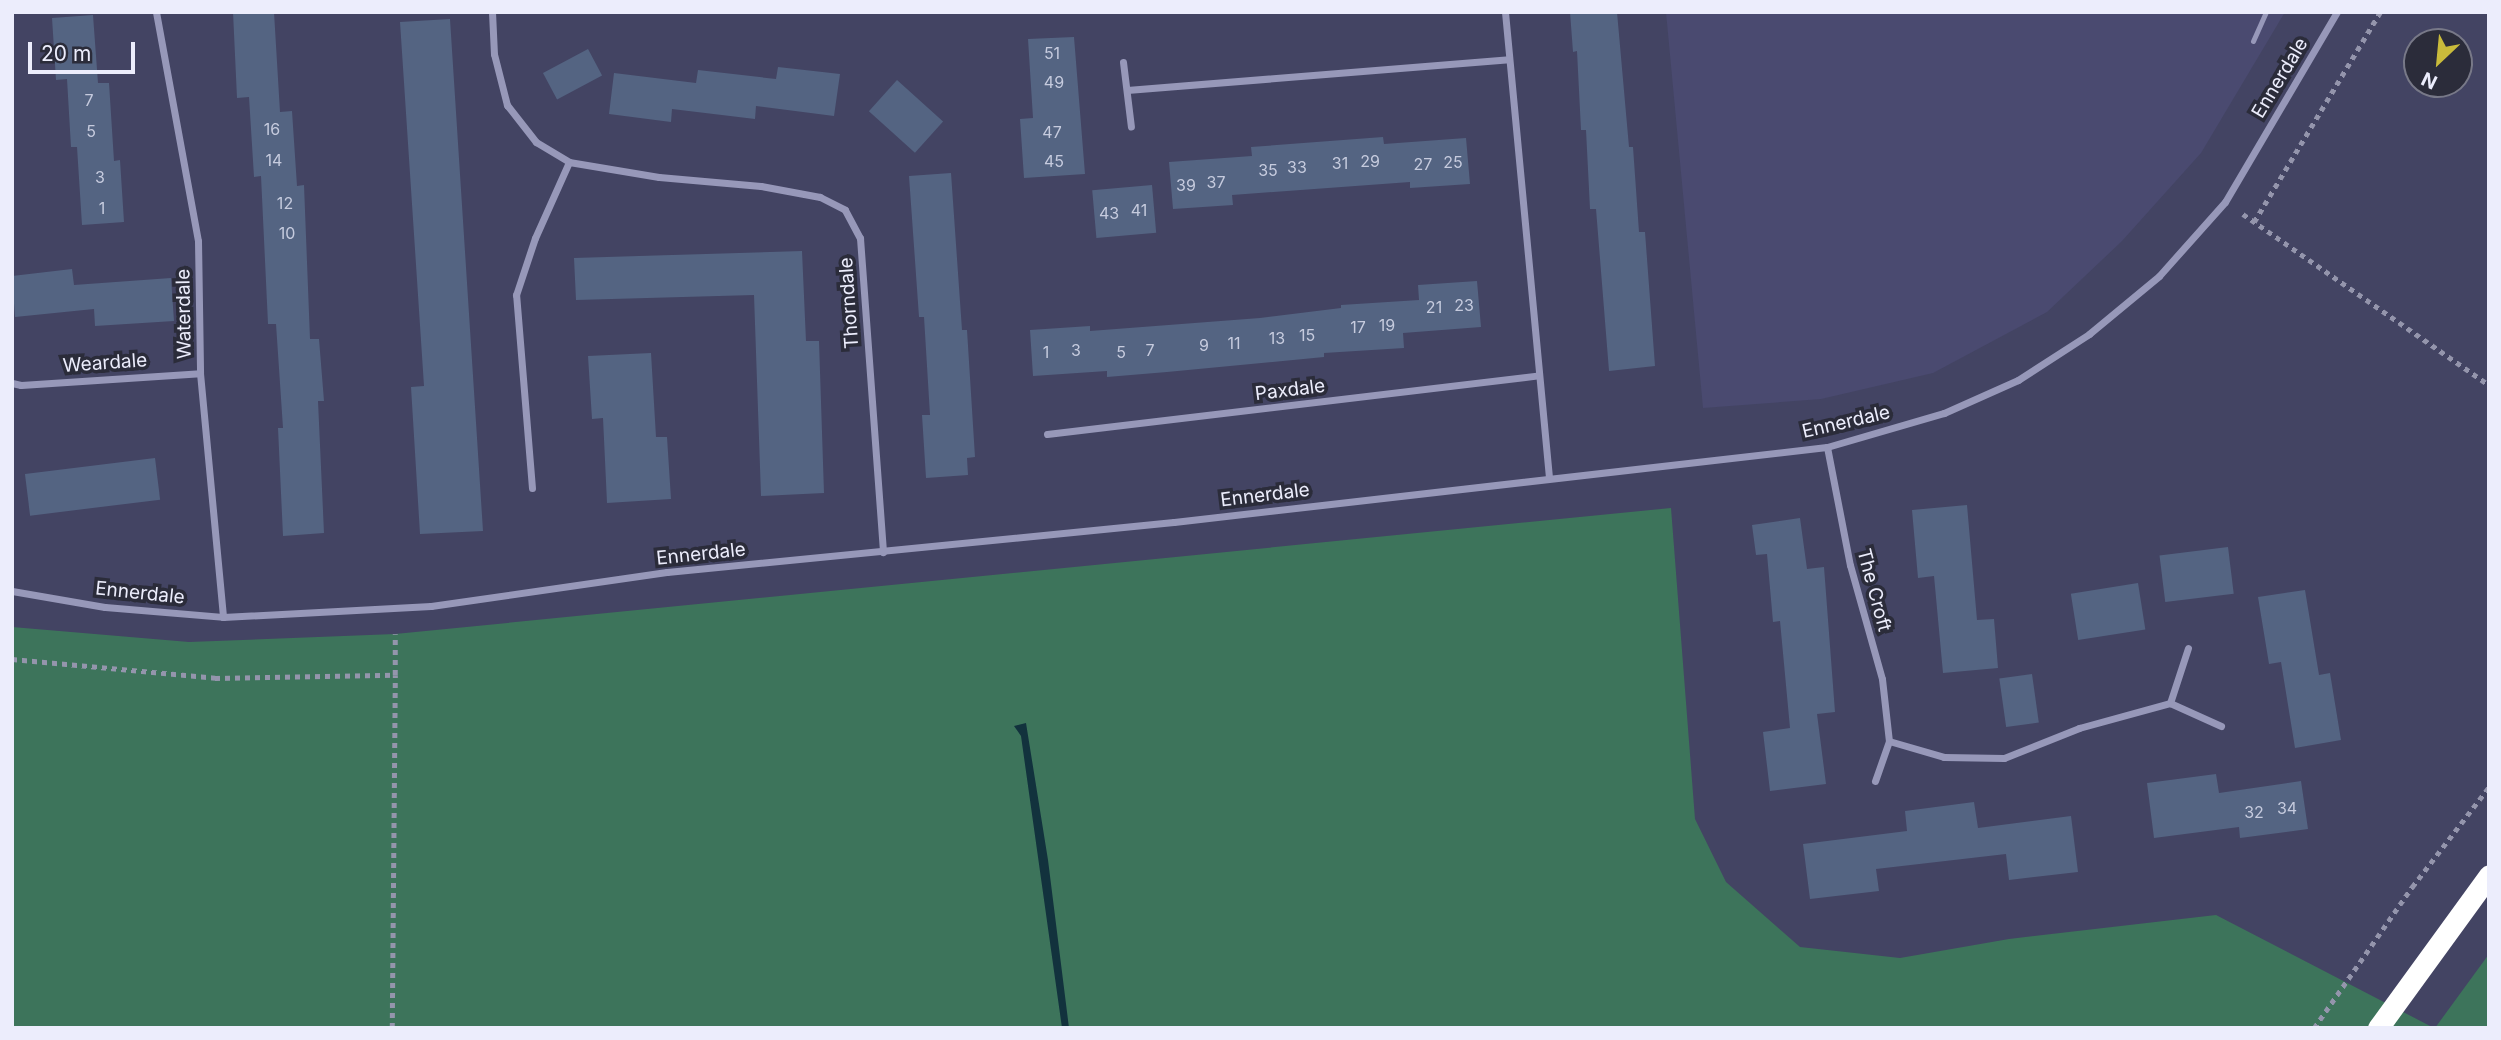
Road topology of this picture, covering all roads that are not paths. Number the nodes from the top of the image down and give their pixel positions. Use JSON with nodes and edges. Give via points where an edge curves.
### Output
{"nodes":[{"id":1,"x":156,"y":12,"type":"edge"},
{"id":2,"x":492,"y":12,"type":"edge"},
{"id":3,"x":1505,"y":12,"type":"edge"},
{"id":4,"x":2266,"y":12,"type":"edge"},
{"id":5,"x":2337,"y":12,"type":"edge"},
{"id":6,"x":2253,"y":41,"type":"dead end"},
{"id":7,"x":1508,"y":59,"type":"junction"},
{"id":8,"x":1123,"y":62,"type":"dead end"},
{"id":9,"x":1127,"y":90,"type":"junction"},
{"id":10,"x":1132,"y":127,"type":"dead end"},
{"id":11,"x":569,"y":162,"type":"junction"},
{"id":12,"x":200,"y":373,"type":"junction"},
{"id":13,"x":1537,"y":376,"type":"junction"},
{"id":14,"x":12,"y":383,"type":"edge"},
{"id":15,"x":1047,"y":434,"type":"dead end"},
{"id":16,"x":1827,"y":447,"type":"junction"},
{"id":17,"x":1549,"y":477,"type":"junction"},
{"id":18,"x":532,"y":488,"type":"dead end"},
{"id":19,"x":883,"y":552,"type":"junction"},
{"id":20,"x":12,"y":591,"type":"edge"},
{"id":21,"x":223,"y":617,"type":"junction"},
{"id":22,"x":2188,"y":648,"type":"dead end"},
{"id":23,"x":2170,"y":704,"type":"junction"},
{"id":24,"x":2221,"y":726,"type":"dead end"},
{"id":25,"x":1889,"y":741,"type":"junction"},
{"id":26,"x":1875,"y":780,"type":"dead end"},
{"id":27,"x":2489,"y":875,"type":"edge"},
{"id":28,"x":2378,"y":1028,"type":"edge"}],
"edges":[{"from":1,"to":12,"type":"street","name":"Waterdale","via":[[198,241]]},
{"from":2,"to":11,"type":"street","name":"Thorndale","via":[[494,54],[507,104],[536,142]]},
{"from":3,"to":7,"type":"street"},
{"from":4,"to":6,"type":"lane"},
{"from":5,"to":16,"type":"street","name":"Ennerdale","via":[[2225,202],[2159,275],[2090,334],[2018,380],[1944,413]]},
{"from":7,"to":9,"type":"street"},
{"from":7,"to":13,"type":"street"},
{"from":8,"to":9,"type":"street"},
{"from":9,"to":10,"type":"street"},
{"from":11,"to":18,"type":"street","via":[[516,295]]},
{"from":11,"to":19,"type":"street","name":"Thorndale","via":[[659,177],[761,186],[820,197],[845,210],[860,238]]},
{"from":12,"to":14,"type":"street","name":"Weardale"},
{"from":12,"to":21,"type":"street","name":"Waterdale"},
{"from":13,"to":15,"type":"street","name":"Paxdale"},
{"from":13,"to":17,"type":"street"},
{"from":16,"to":17,"type":"street","name":"Ennerdale"},
{"from":16,"to":25,"type":"street","name":"The Croft","via":[[1850,565],[1882,679]]},
{"from":17,"to":19,"type":"street","name":"Ennerdale"},
{"from":19,"to":21,"type":"street","name":"Ennerdale","via":[[667,572],[431,606]]},
{"from":20,"to":21,"type":"street","name":"Ennerdale","via":[[105,607]]},
{"from":22,"to":23,"type":"street"},
{"from":23,"to":24,"type":"street"},
{"from":23,"to":25,"type":"street","via":[[2079,728],[2004,758],[1944,757]]},
{"from":25,"to":26,"type":"street","name":"The Croft"},
{"from":27,"to":28,"type":"highway"}]}
